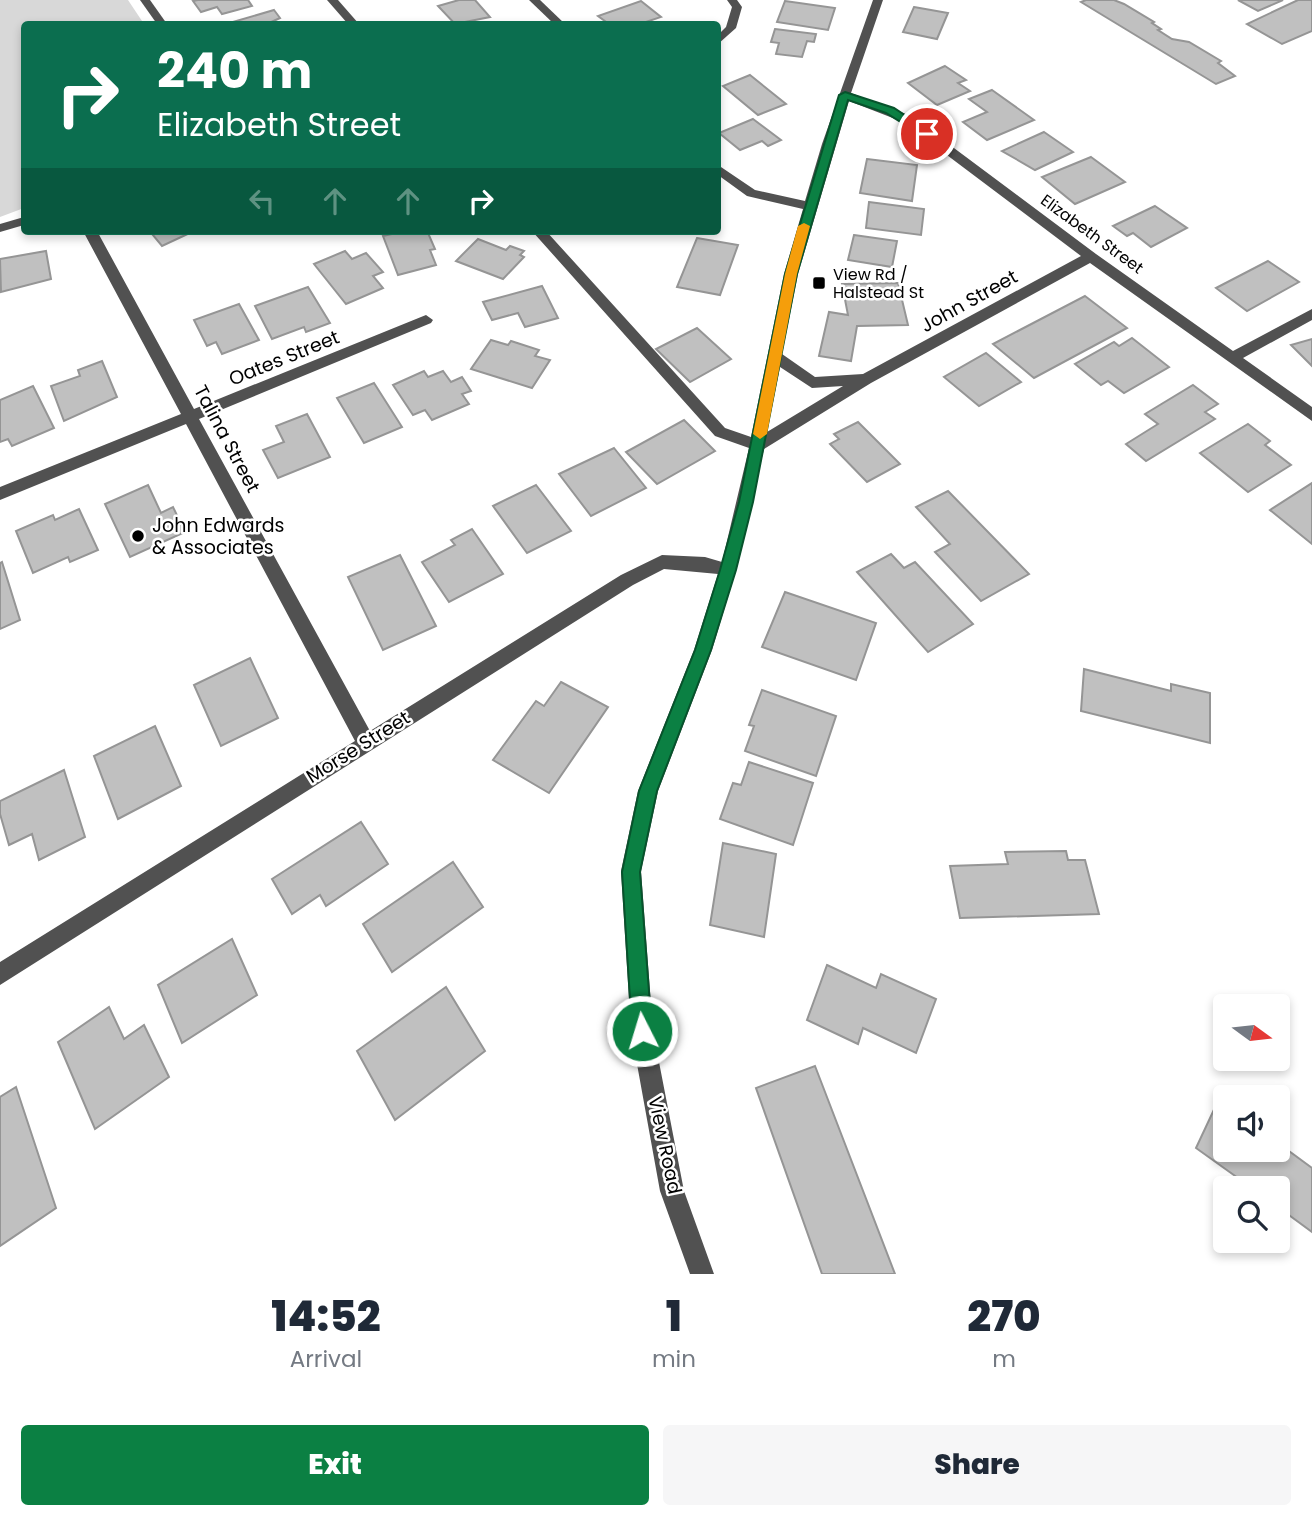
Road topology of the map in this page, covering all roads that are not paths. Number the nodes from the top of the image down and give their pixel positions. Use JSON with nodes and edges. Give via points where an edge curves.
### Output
{"nodes":[{"id":1,"x":145,"y":0,"type":"edge"},
{"id":2,"x":332,"y":0,"type":"edge"},
{"id":3,"x":534,"y":0,"type":"edge"},
{"id":4,"x":732,"y":0,"type":"edge"},
{"id":5,"x":878,"y":0,"type":"edge"},
{"id":6,"x":160,"y":21,"type":"edge"},
{"id":7,"x":351,"y":21,"type":"edge"},
{"id":8,"x":558,"y":21,"type":"edge"},
{"id":9,"x":721,"y":38,"type":"edge"},
{"id":10,"x":845,"y":95,"type":"junction"},
{"id":11,"x":721,"y":171,"type":"edge"},
{"id":12,"x":809,"y":206,"type":"junction"},
{"id":13,"x":21,"y":222,"type":"edge"},
{"id":14,"x":0,"y":228,"type":"edge"},
{"id":15,"x":92,"y":235,"type":"edge"},
{"id":16,"x":543,"y":235,"type":"edge"},
{"id":17,"x":1091,"y":257,"type":"junction"},
{"id":18,"x":1312,"y":314,"type":"edge"},
{"id":19,"x":426,"y":320,"type":"dead end"},
{"id":20,"x":774,"y":355,"type":"junction"},
{"id":21,"x":1234,"y":357,"type":"junction"},
{"id":22,"x":866,"y":379,"type":"junction"},
{"id":23,"x":1312,"y":415,"type":"edge"},
{"id":24,"x":191,"y":417,"type":"junction"},
{"id":25,"x":758,"y":445,"type":"junction"},
{"id":26,"x":0,"y":494,"type":"edge"},
{"id":27,"x":728,"y":570,"type":"junction"},
{"id":28,"x":366,"y":742,"type":"junction"},
{"id":29,"x":0,"y":974,"type":"edge"},
{"id":30,"x":702,"y":1274,"type":"edge"}],
"edges":[{"from":1,"to":6,"type":"street"},
{"from":2,"to":7,"type":"street"},
{"from":3,"to":8,"type":"street"},
{"from":4,"to":9,"type":"street","via":[[737,8],[731,28]]},
{"from":5,"to":10,"type":"street","name":"View Road"},
{"from":10,"to":12,"type":"street","name":"View Road"},
{"from":10,"to":17,"type":"street","name":"Elizabeth Street","via":[[907,119]]},
{"from":11,"to":12,"type":"street","via":[[751,193]]},
{"from":12,"to":20,"type":"street","name":"View Road"},
{"from":13,"to":14,"type":"street"},
{"from":15,"to":24,"type":"street","name":"Talina Street"},
{"from":16,"to":25,"type":"street","via":[[720,432]]},
{"from":17,"to":21,"type":"street","name":"Elizabeth Street"},
{"from":17,"to":22,"type":"street","name":"John Street"},
{"from":18,"to":21,"type":"street"},
{"from":19,"to":24,"type":"street","name":"Oates Street"},
{"from":20,"to":22,"type":"street","name":"John Street","via":[[813,383]]},
{"from":20,"to":25,"type":"street","name":"View Road"},
{"from":21,"to":23,"type":"street","name":"Elizabeth Street"},
{"from":22,"to":25,"type":"street","name":"John Street"},
{"from":24,"to":26,"type":"street","name":"Oates Street"},
{"from":24,"to":28,"type":"street","name":"Talina Street"},
{"from":25,"to":27,"type":"street","name":"View Road"},
{"from":27,"to":28,"type":"street","name":"Morse Street","via":[[662,562]]},
{"from":27,"to":30,"type":"street","name":"View Road","via":[[703,650],[648,791],[631,872],[642,1031],[672,1191]]},
{"from":28,"to":29,"type":"street","name":"Morse Street"}]}
